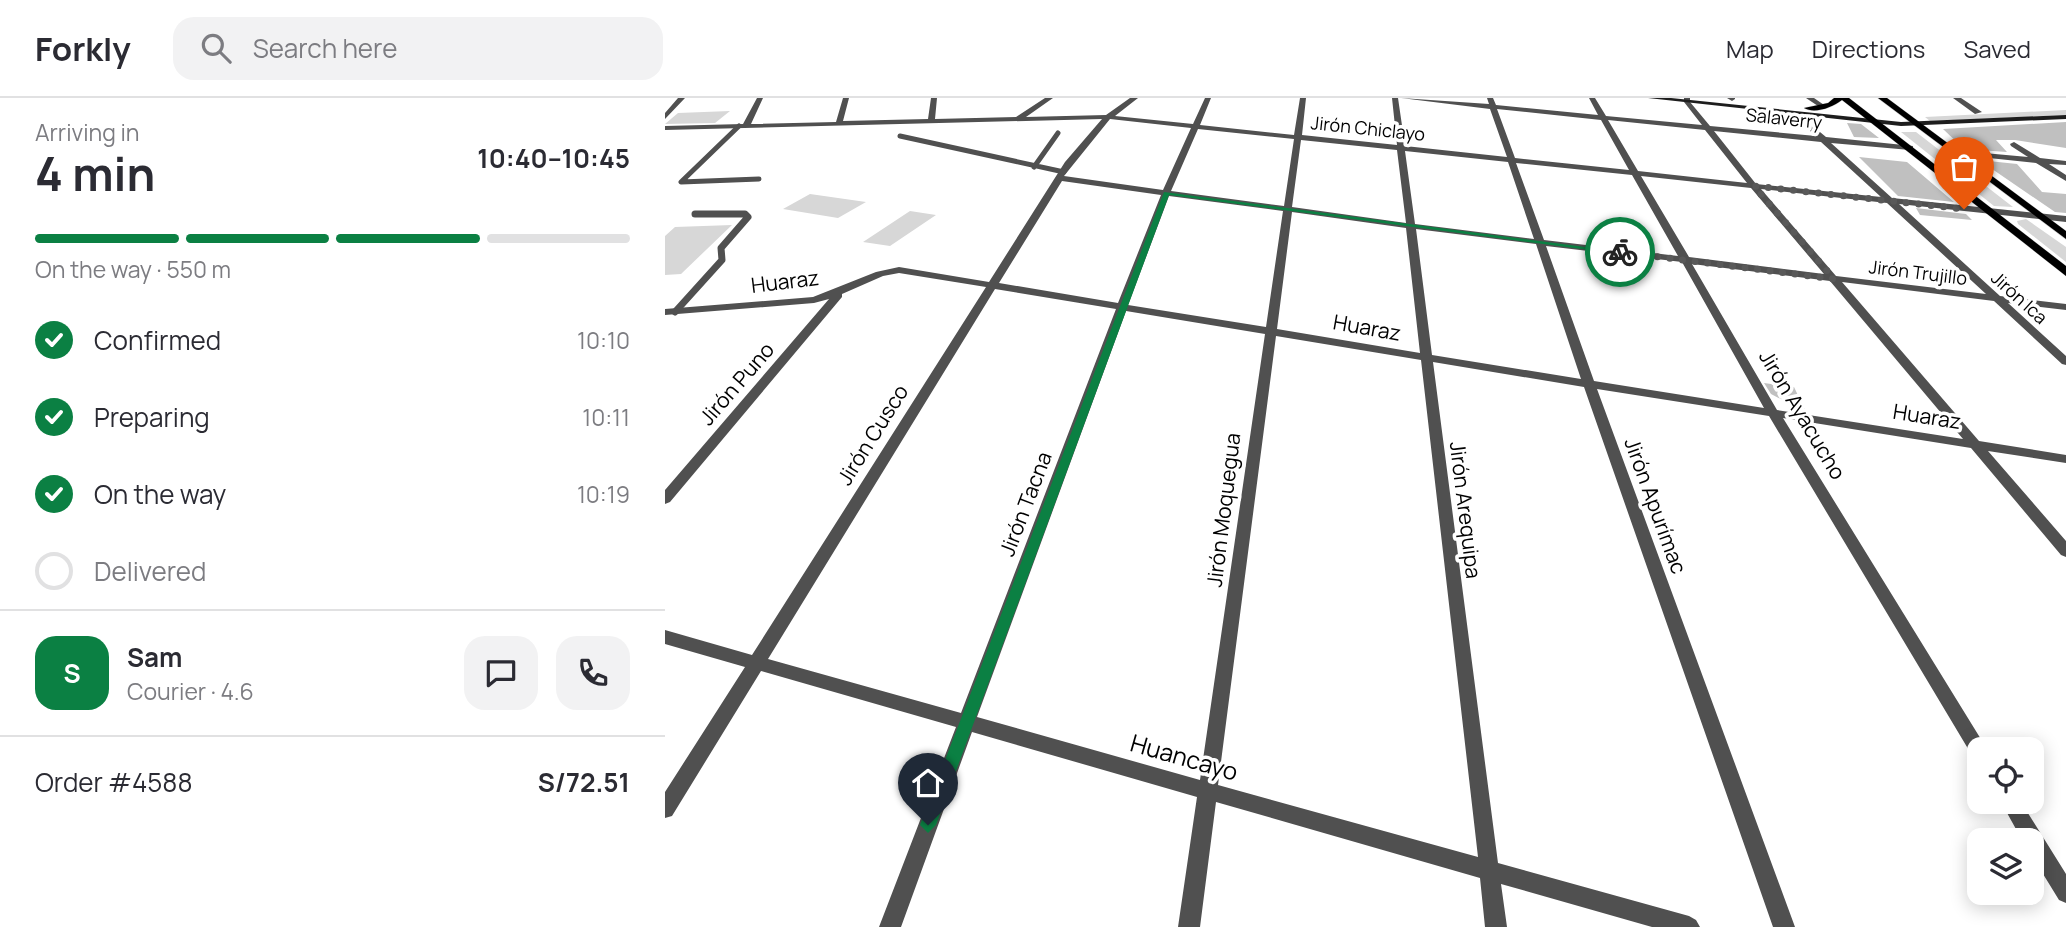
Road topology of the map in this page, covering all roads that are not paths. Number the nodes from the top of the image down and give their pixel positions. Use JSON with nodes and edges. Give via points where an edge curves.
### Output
{"nodes":[{"id":1,"x":682,"y":98,"type":"edge"},
{"id":2,"x":760,"y":98,"type":"edge"},
{"id":3,"x":846,"y":98,"type":"edge"},
{"id":4,"x":934,"y":98,"type":"edge"},
{"id":5,"x":1050,"y":98,"type":"edge"},
{"id":6,"x":1135,"y":98,"type":"edge"},
{"id":7,"x":1208,"y":98,"type":"edge"},
{"id":8,"x":1303,"y":98,"type":"edge"},
{"id":9,"x":1395,"y":98,"type":"edge"},
{"id":10,"x":1404,"y":98,"type":"edge"},
{"id":11,"x":1592,"y":98,"type":"edge"},
{"id":12,"x":1651,"y":98,"type":"edge"},
{"id":13,"x":1718,"y":98,"type":"edge"},
{"id":14,"x":1809,"y":98,"type":"edge"},
{"id":15,"x":1839,"y":98,"type":"edge"},
{"id":16,"x":1845,"y":98,"type":"edge"},
{"id":17,"x":1882,"y":98,"type":"edge"},
{"id":18,"x":1956,"y":98,"type":"edge"},
{"id":19,"x":1731,"y":99,"type":"edge"},
{"id":20,"x":1687,"y":100,"type":"edge"},
{"id":21,"x":1491,"y":102,"type":"edge"},
{"id":22,"x":1823,"y":107,"type":"junction"},
{"id":23,"x":1808,"y":108,"type":"junction"},
{"id":24,"x":2066,"y":108,"type":"edge"},
{"id":25,"x":1978,"y":112,"type":"junction"},
{"id":26,"x":1797,"y":115,"type":"junction"},
{"id":27,"x":1865,"y":115,"type":"junction"},
{"id":28,"x":1903,"y":116,"type":"junction"},
{"id":29,"x":665,"y":117,"type":"edge"},
{"id":30,"x":1108,"y":117,"type":"junction"},
{"id":31,"x":1602,"y":117,"type":"junction"},
{"id":32,"x":2066,"y":117,"type":"edge"},
{"id":33,"x":1016,"y":119,"type":"junction"},
{"id":34,"x":931,"y":121,"type":"junction"},
{"id":35,"x":839,"y":123,"type":"junction"},
{"id":36,"x":1876,"y":123,"type":"junction"},
{"id":37,"x":1915,"y":124,"type":"junction"},
{"id":38,"x":1198,"y":125,"type":"junction"},
{"id":39,"x":743,"y":126,"type":"junction"},
{"id":40,"x":665,"y":128,"type":"edge"},
{"id":41,"x":1706,"y":128,"type":"junction"},
{"id":42,"x":1058,"y":134,"type":"dead end"},
{"id":43,"x":900,"y":136,"type":"dead end"},
{"id":44,"x":1298,"y":137,"type":"junction"},
{"id":45,"x":1823,"y":139,"type":"junction"},
{"id":46,"x":2014,"y":144,"type":"dead end"},
{"id":47,"x":1401,"y":148,"type":"junction"},
{"id":48,"x":1910,"y":148,"type":"junction"},
{"id":49,"x":1951,"y":152,"type":"junction"},
{"id":50,"x":2039,"y":160,"type":"junction"},
{"id":51,"x":1513,"y":161,"type":"junction"},
{"id":52,"x":2066,"y":163,"type":"edge"},
{"id":53,"x":1034,"y":167,"type":"junction"},
{"id":54,"x":1633,"y":173,"type":"junction"},
{"id":55,"x":1061,"y":175,"type":"junction"},
{"id":56,"x":759,"y":179,"type":"dead end"},
{"id":57,"x":2066,"y":179,"type":"edge"},
{"id":58,"x":1754,"y":186,"type":"junction"},
{"id":59,"x":1166,"y":193,"type":"junction"},
{"id":60,"x":1888,"y":201,"type":"junction"},
{"id":61,"x":1286,"y":208,"type":"junction"},
{"id":62,"x":1989,"y":212,"type":"junction"},
{"id":63,"x":695,"y":214,"type":"dead end"},
{"id":64,"x":2039,"y":216,"type":"junction"},
{"id":65,"x":2066,"y":219,"type":"edge"},
{"id":66,"x":1410,"y":226,"type":"junction"},
{"id":67,"x":2066,"y":236,"type":"edge"},
{"id":68,"x":1541,"y":242,"type":"junction"},
{"id":69,"x":1686,"y":260,"type":"junction"},
{"id":70,"x":2066,"y":272,"type":"edge"},
{"id":71,"x":1834,"y":279,"type":"junction"},
{"id":72,"x":992,"y":286,"type":"junction"},
{"id":73,"x":838,"y":295,"type":"junction"},
{"id":74,"x":1995,"y":298,"type":"junction"},
{"id":75,"x":1122,"y":306,"type":"junction"},
{"id":76,"x":2066,"y":307,"type":"edge"},
{"id":77,"x":670,"y":312,"type":"edge"},
{"id":78,"x":665,"y":321,"type":"edge"},
{"id":79,"x":1269,"y":331,"type":"junction"},
{"id":80,"x":1425,"y":357,"type":"junction"},
{"id":81,"x":2066,"y":362,"type":"edge"},
{"id":82,"x":1589,"y":384,"type":"junction"},
{"id":83,"x":1772,"y":411,"type":"junction"},
{"id":84,"x":1976,"y":444,"type":"junction"},
{"id":85,"x":2066,"y":458,"type":"edge"},
{"id":86,"x":665,"y":499,"type":"edge"},
{"id":87,"x":2066,"y":551,"type":"edge"},
{"id":88,"x":665,"y":637,"type":"edge"},
{"id":89,"x":758,"y":664,"type":"junction"},
{"id":90,"x":967,"y":722,"type":"junction"},
{"id":91,"x":1970,"y":737,"type":"edge"},
{"id":92,"x":1209,"y":791,"type":"junction"},
{"id":93,"x":665,"y":809,"type":"edge"},
{"id":94,"x":2017,"y":814,"type":"edge"},
{"id":95,"x":1490,"y":870,"type":"junction"},
{"id":96,"x":2066,"y":893,"type":"edge"},
{"id":97,"x":890,"y":927,"type":"edge"},
{"id":98,"x":1189,"y":927,"type":"edge"},
{"id":99,"x":1496,"y":927,"type":"edge"},
{"id":100,"x":1689,"y":927,"type":"edge"},
{"id":101,"x":1784,"y":927,"type":"edge"}],
"edges":[{"from":1,"to":29,"type":"street"},
{"from":2,"to":39,"type":"street"},
{"from":3,"to":35,"type":"street"},
{"from":4,"to":34,"type":"street"},
{"from":5,"to":33,"type":"street"},
{"from":6,"to":30,"type":"street","name":"Jirón Cusco"},
{"from":7,"to":38,"type":"street","name":"Jirón Tacna"},
{"from":8,"to":44,"type":"street","name":"Jirón Moquegua"},
{"from":9,"to":47,"type":"street","name":"Jirón Arequipa"},
{"from":10,"to":21,"type":"street","name":"Salaverry"},
{"from":11,"to":31,"type":"street","name":"Jirón Ayacucho"},
{"from":12,"to":20,"type":"main road"},
{"from":13,"to":19,"type":"main road"},
{"from":14,"to":22,"type":"street"},
{"from":15,"to":22,"type":"main road"},
{"from":16,"to":27,"type":"main road"},
{"from":17,"to":28,"type":"main road"},
{"from":18,"to":25,"type":"street"},
{"from":19,"to":23,"type":"main road"},
{"from":20,"to":26,"type":"main road"},
{"from":20,"to":41,"type":"street"},
{"from":21,"to":31,"type":"street","name":"Salaverry"},
{"from":21,"to":51,"type":"street","name":"Jirón Apurímac"},
{"from":22,"to":23,"type":"main road"},
{"from":23,"to":27,"type":"main road"},
{"from":24,"to":25,"type":"main road"},
{"from":25,"to":28,"type":"main road"},
{"from":26,"to":36,"type":"main road"},
{"from":26,"to":45,"type":"street","name":"Jirón Ica"},
{"from":27,"to":28,"type":"main road"},
{"from":27,"to":36,"type":"main road"},
{"from":28,"to":37,"type":"main road"},
{"from":30,"to":33,"type":"street","name":"Jirón Chiclayo"},
{"from":30,"to":38,"type":"street","name":"Jirón Chiclayo"},
{"from":30,"to":55,"type":"street","name":"Jirón Cusco"},
{"from":31,"to":41,"type":"street","name":"Salaverry"},
{"from":31,"to":54,"type":"street","name":"Jirón Ayacucho"},
{"from":32,"to":37,"type":"main road"},
{"from":33,"to":34,"type":"street","name":"Jirón Chiclayo"},
{"from":34,"to":35,"type":"street","name":"Jirón Chiclayo"},
{"from":35,"to":39,"type":"street","name":"Jirón Chiclayo"},
{"from":36,"to":37,"type":"main road"},
{"from":36,"to":48,"type":"main road"},
{"from":37,"to":49,"type":"main road"},
{"from":38,"to":44,"type":"street","name":"Jirón Chiclayo"},
{"from":38,"to":59,"type":"street","name":"Jirón Tacna"},
{"from":39,"to":40,"type":"street","name":"Jirón Chiclayo"},
{"from":39,"to":56,"type":"lane","via":[[681,182]]},
{"from":41,"to":45,"type":"street","name":"Salaverry"},
{"from":41,"to":58,"type":"street"},
{"from":42,"to":53,"type":"lane"},
{"from":43,"to":53,"type":"lane"},
{"from":44,"to":47,"type":"street","name":"Jirón Chiclayo"},
{"from":44,"to":61,"type":"street","name":"Jirón Moquegua"},
{"from":45,"to":48,"type":"street","name":"Salaverry"},
{"from":45,"to":60,"type":"street","name":"Jirón Ica"},
{"from":46,"to":50,"type":"street"},
{"from":47,"to":51,"type":"street","name":"Jirón Chiclayo"},
{"from":47,"to":66,"type":"street","name":"Jirón Arequipa"},
{"from":48,"to":62,"type":"main road"},
{"from":49,"to":50,"type":"street"},
{"from":49,"to":64,"type":"main road"},
{"from":50,"to":52,"type":"street"},
{"from":50,"to":57,"type":"street"},
{"from":51,"to":54,"type":"street","name":"Jirón Chiclayo"},
{"from":51,"to":68,"type":"street","name":"Jirón Apurímac"},
{"from":53,"to":55,"type":"lane"},
{"from":54,"to":58,"type":"street","name":"Jirón Chiclayo"},
{"from":54,"to":69,"type":"street","name":"Jirón Ayacucho"},
{"from":55,"to":59,"type":"street","name":"Jirón Trujillo"},
{"from":55,"to":72,"type":"street","name":"Jirón Cusco"},
{"from":58,"to":60,"type":"street","name":"Jirón Chiclayo"},
{"from":58,"to":71,"type":"street"},
{"from":59,"to":61,"type":"street","name":"Jirón Trujillo"},
{"from":59,"to":75,"type":"street","name":"Jirón Tacna"},
{"from":60,"to":62,"type":"street","name":"Jirón Chiclayo"},
{"from":60,"to":74,"type":"street","name":"Jirón Ica"},
{"from":61,"to":66,"type":"street","name":"Jirón Trujillo"},
{"from":61,"to":79,"type":"street","name":"Jirón Moquegua"},
{"from":62,"to":64,"type":"street","name":"Jirón Chiclayo"},
{"from":62,"to":70,"type":"main road"},
{"from":63,"to":77,"type":"lane","via":[[748,217],[721,248],[722,260],[707,279]]},
{"from":64,"to":65,"type":"street","name":"Jirón Chiclayo"},
{"from":64,"to":67,"type":"main road"},
{"from":66,"to":68,"type":"street","name":"Jirón Trujillo"},
{"from":66,"to":80,"type":"street","name":"Jirón Arequipa"},
{"from":68,"to":69,"type":"street","name":"Jirón Trujillo"},
{"from":68,"to":82,"type":"street","name":"Jirón Apurímac"},
{"from":69,"to":71,"type":"street","name":"Jirón Trujillo"},
{"from":69,"to":83,"type":"street","name":"Jirón Ayacucho"},
{"from":71,"to":74,"type":"street","name":"Jirón Trujillo"},
{"from":71,"to":84,"type":"street"},
{"from":72,"to":73,"type":"street","name":"Huaraz","via":[[891,270]]},
{"from":72,"to":75,"type":"street","name":"Huaraz"},
{"from":72,"to":89,"type":"street","name":"Jirón Cusco"},
{"from":73,"to":77,"type":"street","name":"Huaraz"},
{"from":73,"to":86,"type":"street","name":"Jirón Puno"},
{"from":74,"to":76,"type":"street","name":"Jirón Trujillo"},
{"from":74,"to":81,"type":"street","name":"Jirón Ica"},
{"from":75,"to":79,"type":"street","name":"Huaraz"},
{"from":75,"to":90,"type":"street","name":"Jirón Tacna"},
{"from":77,"to":78,"type":"street"},
{"from":79,"to":80,"type":"street","name":"Huaraz"},
{"from":79,"to":92,"type":"street","name":"Jirón Moquegua"},
{"from":80,"to":82,"type":"street","name":"Huaraz"},
{"from":80,"to":95,"type":"street","name":"Jirón Arequipa"},
{"from":82,"to":83,"type":"street","name":"Huaraz"},
{"from":82,"to":101,"type":"street","name":"Jirón Apurímac"},
{"from":83,"to":84,"type":"street","name":"Huaraz"},
{"from":83,"to":91,"type":"street","name":"Jirón Ayacucho"},
{"from":84,"to":85,"type":"street","name":"Huaraz"},
{"from":84,"to":87,"type":"street"},
{"from":88,"to":89,"type":"street","name":"Huancayo"},
{"from":89,"to":90,"type":"street","name":"Huancayo"},
{"from":89,"to":93,"type":"street","name":"Jirón Cusco"},
{"from":90,"to":92,"type":"street","name":"Huancayo"},
{"from":90,"to":97,"type":"street","name":"Jirón Tacna"},
{"from":92,"to":95,"type":"street","name":"Huancayo"},
{"from":92,"to":98,"type":"street","name":"Jirón Moquegua"},
{"from":94,"to":96,"type":"street"},
{"from":95,"to":99,"type":"street","name":"Jirón Arequipa"},
{"from":95,"to":100,"type":"street","name":"Huancayo"}]}
